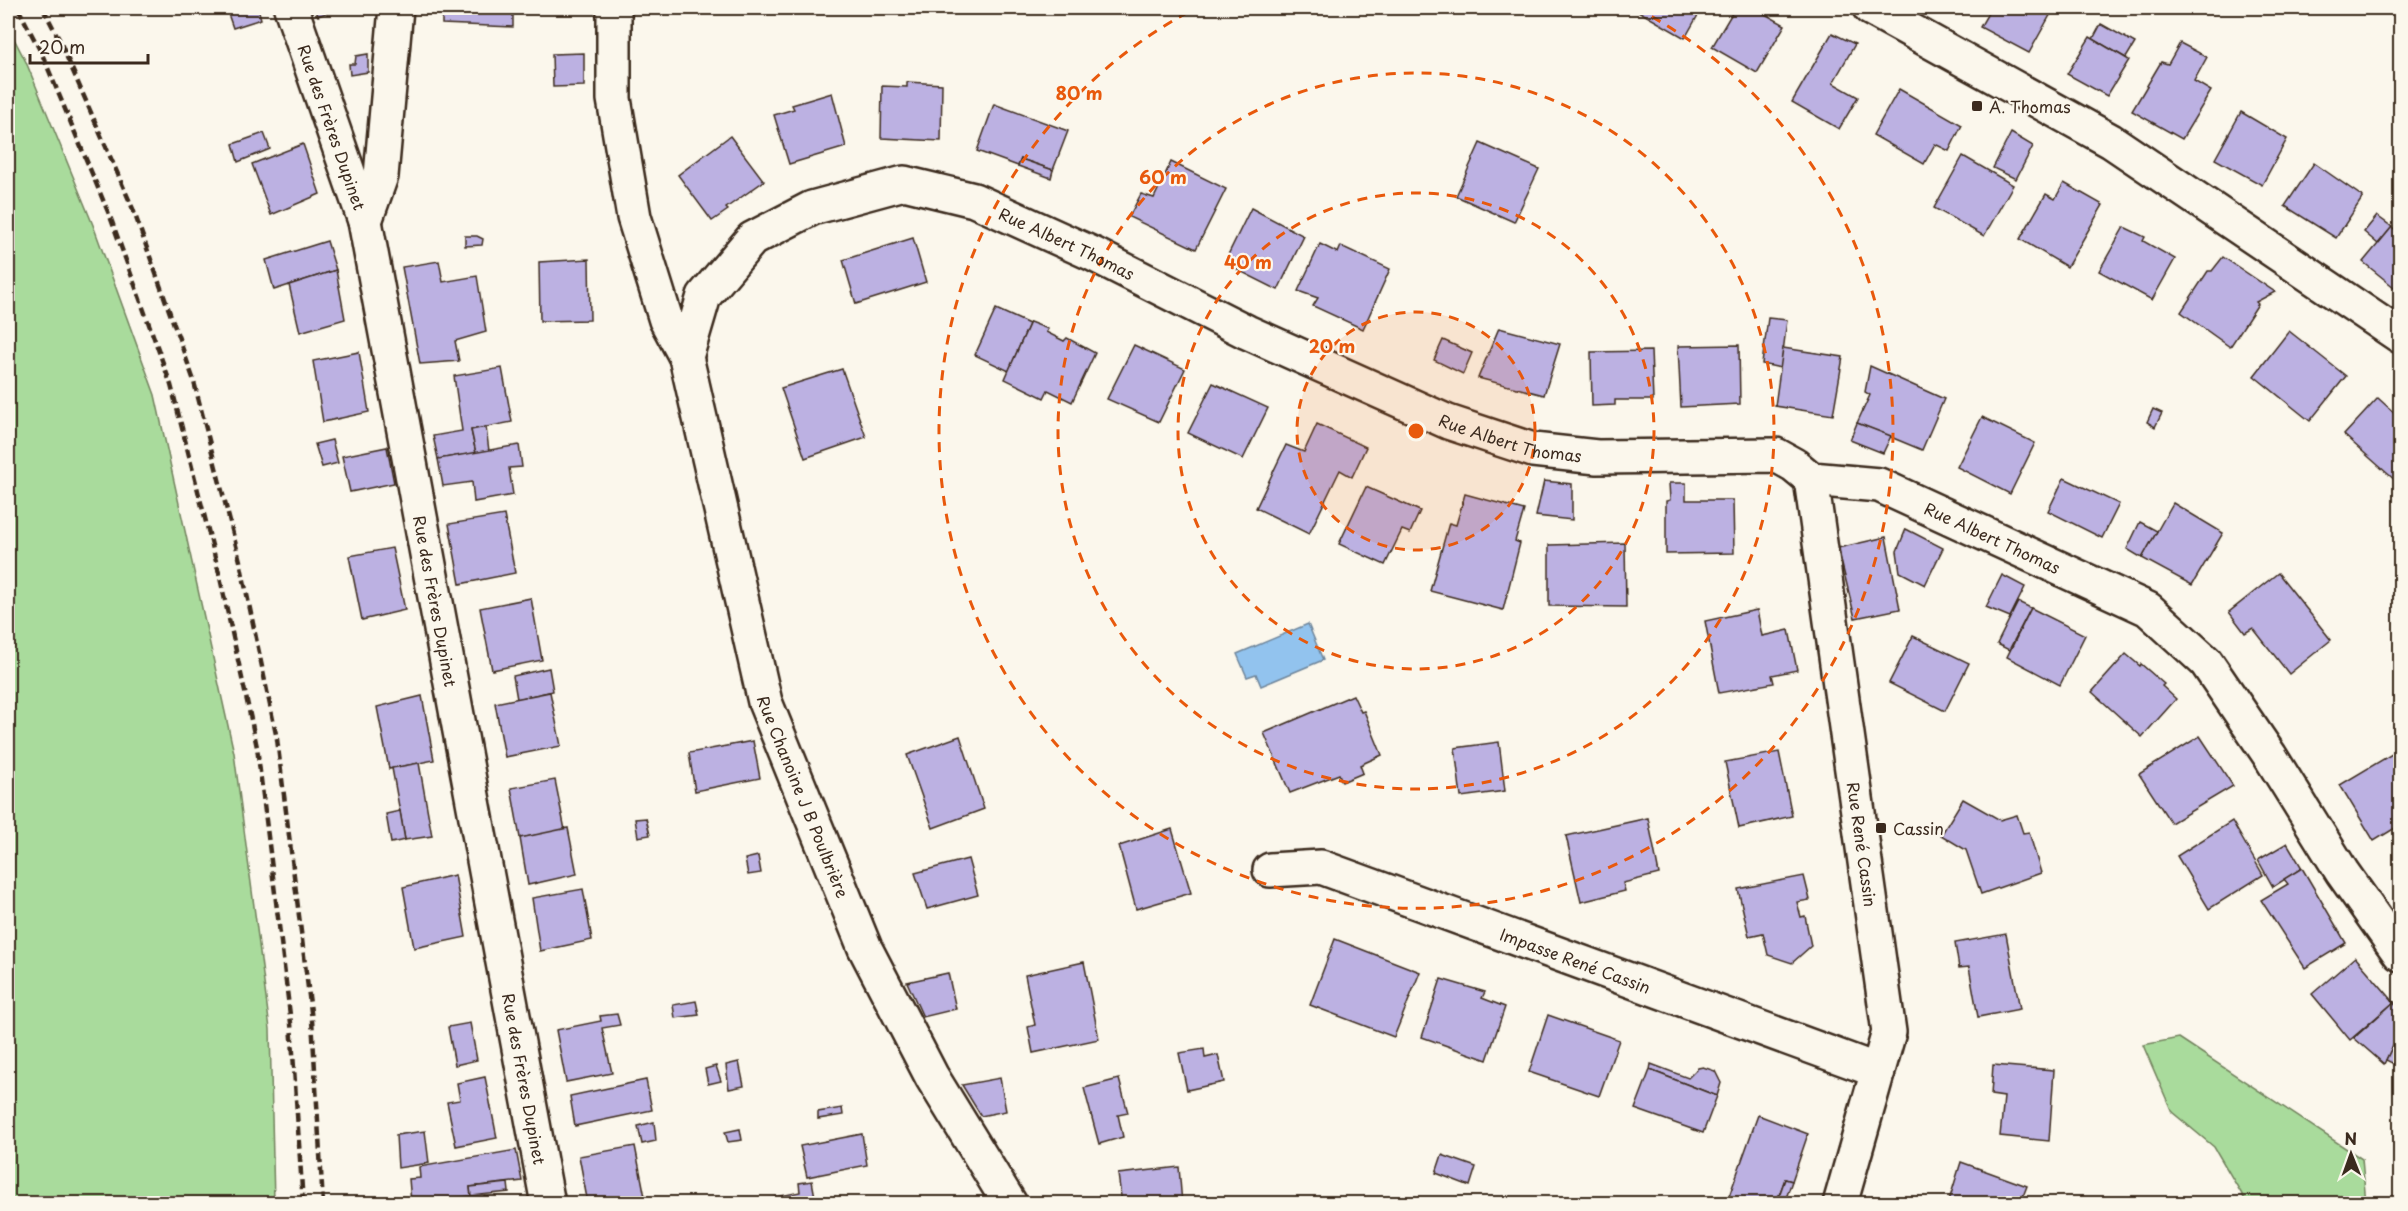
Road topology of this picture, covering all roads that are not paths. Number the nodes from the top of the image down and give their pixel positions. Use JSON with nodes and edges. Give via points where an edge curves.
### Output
{"nodes":[{"id":1,"x":291,"y":8,"type":"edge"},
{"id":2,"x":396,"y":8,"type":"edge"},
{"id":3,"x":614,"y":8,"type":"edge"},
{"id":4,"x":1870,"y":8,"type":"edge"},
{"id":5,"x":365,"y":221,"type":"junction"},
{"id":6,"x":2400,"y":336,"type":"edge"},
{"id":7,"x":686,"y":357,"type":"junction"},
{"id":8,"x":1811,"y":479,"type":"junction"},
{"id":9,"x":1270,"y":870,"type":"dead end"},
{"id":10,"x":2400,"y":954,"type":"edge"},
{"id":11,"x":1878,"y":1071,"type":"junction"},
{"id":12,"x":548,"y":1203,"type":"edge"},
{"id":13,"x":1010,"y":1203,"type":"edge"},
{"id":14,"x":1840,"y":1203,"type":"edge"}],
"edges":[{"from":1,"to":5,"type":"street","name":"Rue des Frères Dupinet"},
{"from":2,"to":5,"type":"street","via":[[381,176]]},
{"from":3,"to":7,"type":"street","via":[[614,99],[634,217],[666,320]]},
{"from":4,"to":6,"type":"street","via":[[2111,141]]},
{"from":5,"to":12,"type":"street","name":"Rue des Frères Dupinet"},
{"from":7,"to":8,"type":"street","name":"Rue Albert Thomas","via":[[704,296],[752,239],[812,208],[904,183],[974,200],[1258,337],[1448,422],[1523,447],[1597,457],[1776,455]]},
{"from":7,"to":13,"type":"street","name":"Rue Chanoine J B Poulbrière","via":[[765,702],[865,948],[932,1077]]},
{"from":8,"to":10,"type":"street","name":"Rue Albert Thomas","via":[[1879,485],[2148,609],[2206,662]]},
{"from":8,"to":11,"type":"street","name":"Rue René Cassin","via":[[1889,1032]]},
{"from":9,"to":11,"type":"street","name":"Impasse René Cassin","via":[[1321,867]]},
{"from":11,"to":14,"type":"street","name":"Rue René Cassin"}]}
